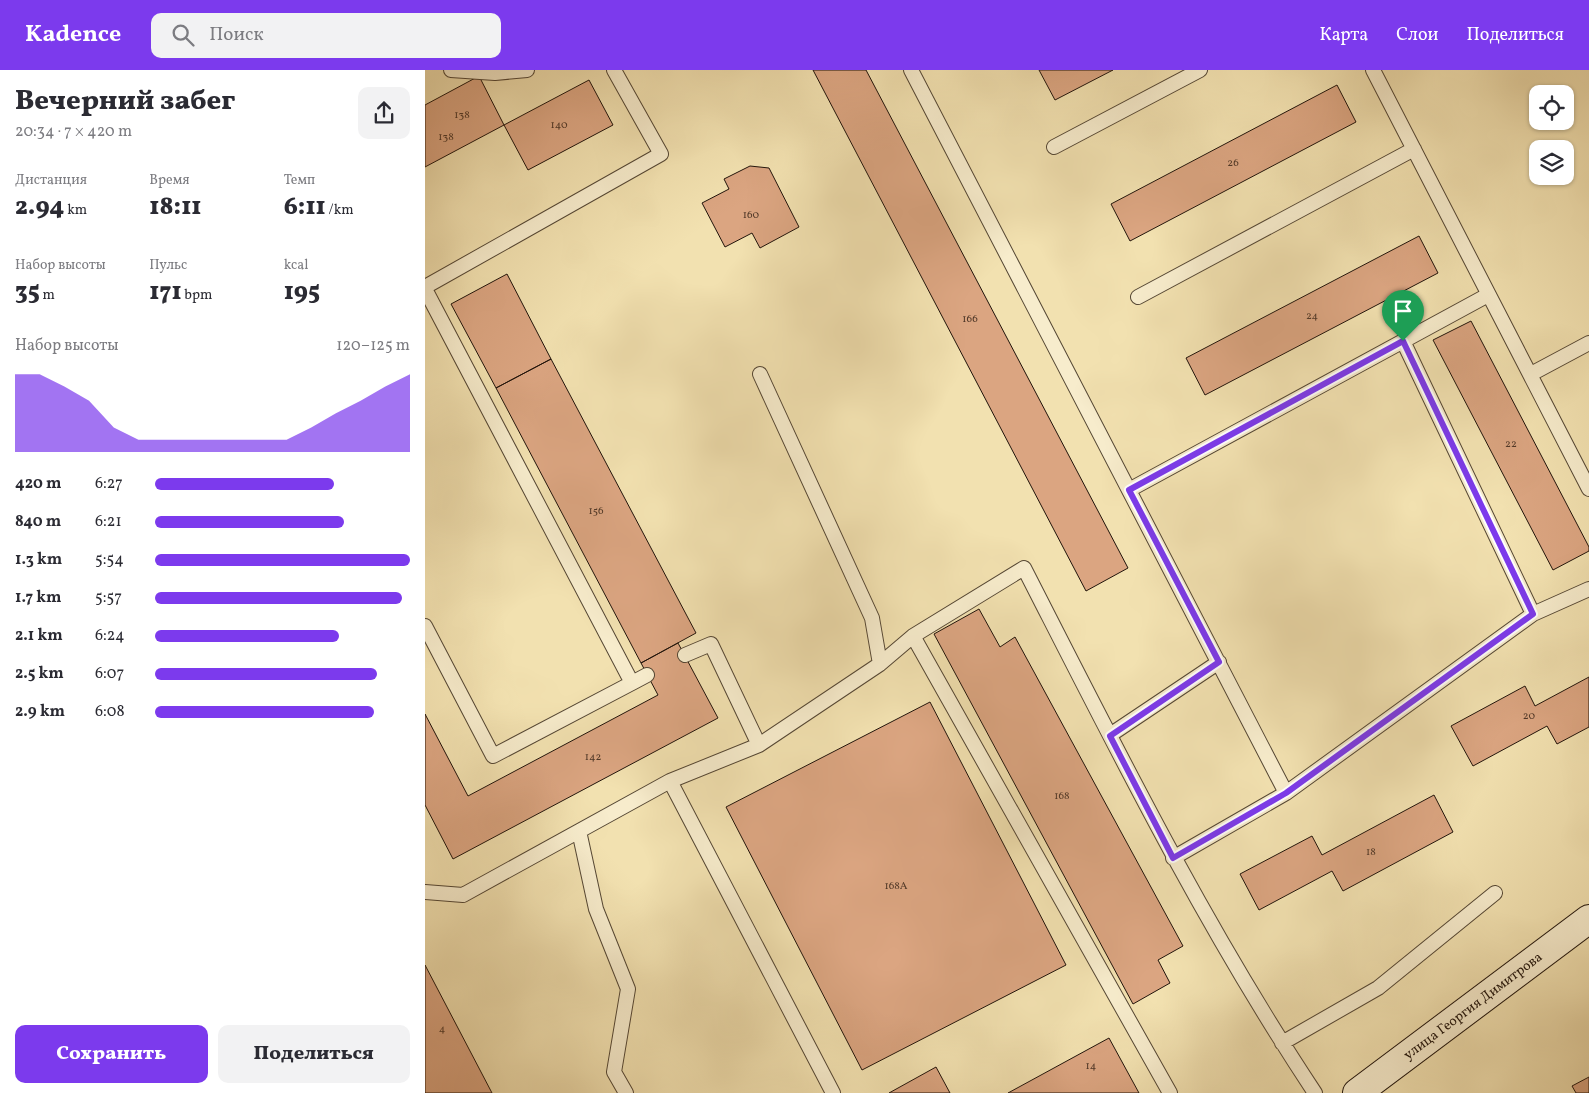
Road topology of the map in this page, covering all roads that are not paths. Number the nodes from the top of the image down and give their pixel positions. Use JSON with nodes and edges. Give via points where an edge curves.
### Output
{"nodes":[{"id":1,"x":451,"y":70,"type":"edge"},
{"id":2,"x":527,"y":70,"type":"edge"},
{"id":3,"x":614,"y":70,"type":"edge"},
{"id":4,"x":911,"y":70,"type":"edge"},
{"id":5,"x":1200,"y":70,"type":"edge"},
{"id":6,"x":1373,"y":70,"type":"edge"},
{"id":7,"x":494,"y":72,"type":"edge"},
{"id":8,"x":1054,"y":147,"type":"dead end"},
{"id":9,"x":1414,"y":149,"type":"junction"},
{"id":10,"x":425,"y":288,"type":"edge"},
{"id":11,"x":1488,"y":296,"type":"junction"},
{"id":12,"x":1138,"y":297,"type":"dead end"},
{"id":13,"x":1403,"y":341,"type":"junction"},
{"id":14,"x":1589,"y":343,"type":"edge"},
{"id":15,"x":760,"y":374,"type":"dead end"},
{"id":16,"x":1531,"y":374,"type":"junction"},
{"id":17,"x":1589,"y":489,"type":"edge"},
{"id":18,"x":1129,"y":490,"type":"junction"},
{"id":19,"x":1589,"y":589,"type":"edge"},
{"id":20,"x":1533,"y":614,"type":"junction"},
{"id":21,"x":425,"y":626,"type":"edge"},
{"id":22,"x":913,"y":636,"type":"junction"},
{"id":23,"x":685,"y":655,"type":"dead end"},
{"id":24,"x":1219,"y":662,"type":"junction"},
{"id":25,"x":880,"y":664,"type":"junction"},
{"id":26,"x":647,"y":675,"type":"dead end"},
{"id":27,"x":632,"y":683,"type":"junction"},
{"id":28,"x":1110,"y":736,"type":"junction"},
{"id":29,"x":759,"y":745,"type":"junction"},
{"id":30,"x":670,"y":781,"type":"junction"},
{"id":31,"x":1286,"y":793,"type":"junction"},
{"id":32,"x":579,"y":831,"type":"junction"},
{"id":33,"x":1173,"y":858,"type":"junction"},
{"id":34,"x":425,"y":892,"type":"edge"},
{"id":35,"x":1495,"y":893,"type":"dead end"},
{"id":36,"x":1589,"y":918,"type":"edge"},
{"id":37,"x":1282,"y":1043,"type":"junction"},
{"id":38,"x":626,"y":1093,"type":"edge"},
{"id":39,"x":833,"y":1093,"type":"edge"},
{"id":40,"x":1170,"y":1093,"type":"edge"},
{"id":41,"x":1315,"y":1093,"type":"edge"},
{"id":42,"x":1357,"y":1093,"type":"edge"}],
"edges":[{"from":1,"to":7,"type":"lane"},
{"from":2,"to":7,"type":"lane"},
{"from":3,"to":10,"type":"lane","via":[[661,154]]},
{"from":4,"to":18,"type":"lane"},
{"from":5,"to":8,"type":"lane"},
{"from":6,"to":9,"type":"lane"},
{"from":9,"to":11,"type":"lane"},
{"from":9,"to":12,"type":"lane"},
{"from":10,"to":27,"type":"lane"},
{"from":11,"to":13,"type":"lane"},
{"from":11,"to":16,"type":"lane"},
{"from":13,"to":18,"type":"lane"},
{"from":13,"to":20,"type":"lane"},
{"from":14,"to":16,"type":"lane"},
{"from":15,"to":25,"type":"lane","via":[[872,618]]},
{"from":16,"to":17,"type":"lane"},
{"from":18,"to":24,"type":"lane"},
{"from":19,"to":20,"type":"lane"},
{"from":20,"to":31,"type":"lane"},
{"from":21,"to":27,"type":"lane","via":[[493,756]]},
{"from":22,"to":25,"type":"lane"},
{"from":22,"to":28,"type":"lane","via":[[1024,568]]},
{"from":22,"to":40,"type":"lane"},
{"from":23,"to":29,"type":"lane","via":[[711,644]]},
{"from":24,"to":28,"type":"lane"},
{"from":24,"to":31,"type":"lane"},
{"from":25,"to":29,"type":"lane"},
{"from":26,"to":27,"type":"lane"},
{"from":28,"to":33,"type":"lane"},
{"from":29,"to":30,"type":"lane"},
{"from":30,"to":32,"type":"lane"},
{"from":30,"to":39,"type":"lane"},
{"from":31,"to":33,"type":"lane"},
{"from":32,"to":34,"type":"lane","via":[[463,895]]},
{"from":32,"to":38,"type":"lane","via":[[596,909],[628,989],[614,1072]]},
{"from":33,"to":37,"type":"lane"},
{"from":35,"to":37,"type":"lane","via":[[1378,988]]},
{"from":36,"to":42,"type":"main road","name":"улица Георгия Димитрова"},
{"from":37,"to":41,"type":"lane"}]}
